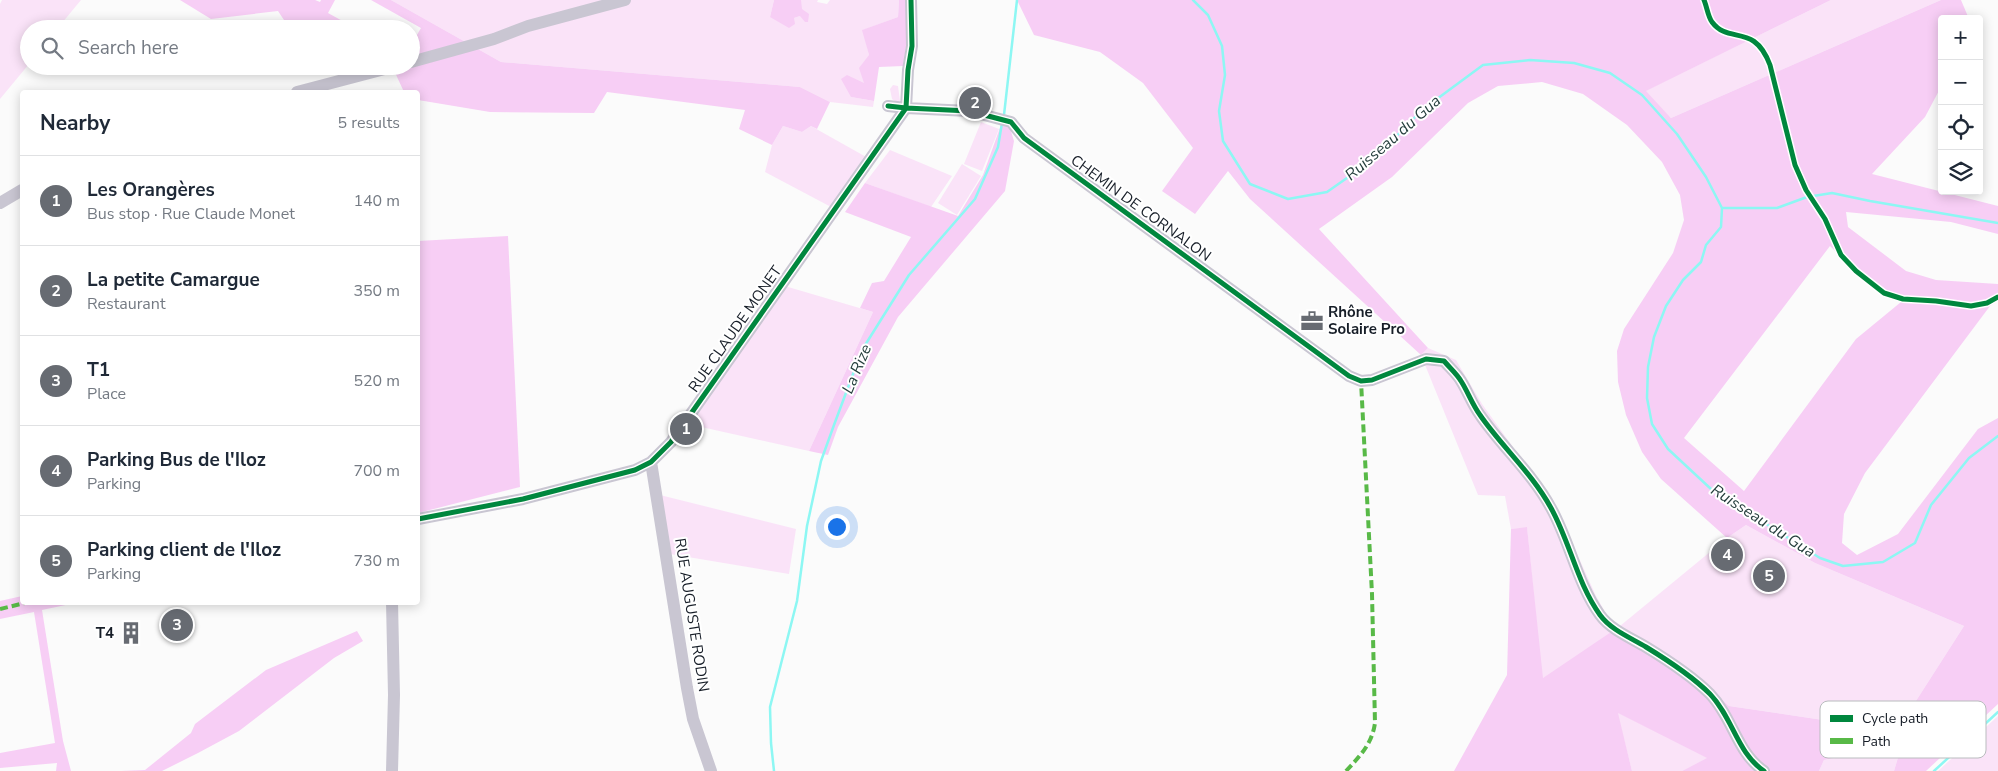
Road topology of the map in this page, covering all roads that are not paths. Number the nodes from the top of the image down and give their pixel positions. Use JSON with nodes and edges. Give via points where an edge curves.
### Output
{"nodes":[{"id":1,"x":625,"y":0,"type":"edge"},
{"id":2,"x":911,"y":0,"type":"edge"},
{"id":3,"x":420,"y":60,"type":"edge"},
{"id":4,"x":362,"y":75,"type":"edge"},
{"id":5,"x":305,"y":90,"type":"edge"},
{"id":6,"x":888,"y":106,"type":"dead end"},
{"id":7,"x":906,"y":108,"type":"junction"},
{"id":8,"x":20,"y":191,"type":"edge"},
{"id":9,"x":0,"y":202,"type":"edge"},
{"id":10,"x":651,"y":462,"type":"junction"},
{"id":11,"x":447,"y":514,"type":"junction"},
{"id":12,"x":420,"y":518,"type":"edge"},
{"id":13,"x":420,"y":526,"type":"edge"},
{"id":14,"x":392,"y":605,"type":"edge"},
{"id":15,"x":392,"y":771,"type":"edge"},
{"id":16,"x":711,"y":771,"type":"edge"},
{"id":17,"x":1764,"y":771,"type":"edge"}],
"edges":[{"from":1,"to":3,"type":"street"},
{"from":2,"to":7,"type":"street","via":[[912,46]]},
{"from":4,"to":5,"type":"street"},
{"from":6,"to":7,"type":"street","name":"CHEMIN DE CORNALON"},
{"from":7,"to":10,"type":"street","name":"RUE CLAUDE MONET","via":[[671,442]]},
{"from":7,"to":17,"type":"street","name":"CHEMIN DE CORNALON","via":[[969,111],[1004,120],[1024,138],[1342,371],[1361,381],[1372,380],[1426,359],[1444,361],[1552,508],[1590,599],[1601,617],[1666,659],[1710,694],[1726,715],[1748,756]]},
{"from":8,"to":9,"type":"street"},
{"from":10,"to":11,"type":"street","name":"RUE CLAUDE MONET","via":[[635,470],[576,486]]},
{"from":10,"to":16,"type":"street","name":"RUE AUGUSTE RODIN","via":[[690,704]]},
{"from":11,"to":12,"type":"street","name":"RUE CLAUDE MONET"},
{"from":11,"to":13,"type":"street","name":"RUE CLAUDE MONET"},
{"from":14,"to":15,"type":"street"}]}
